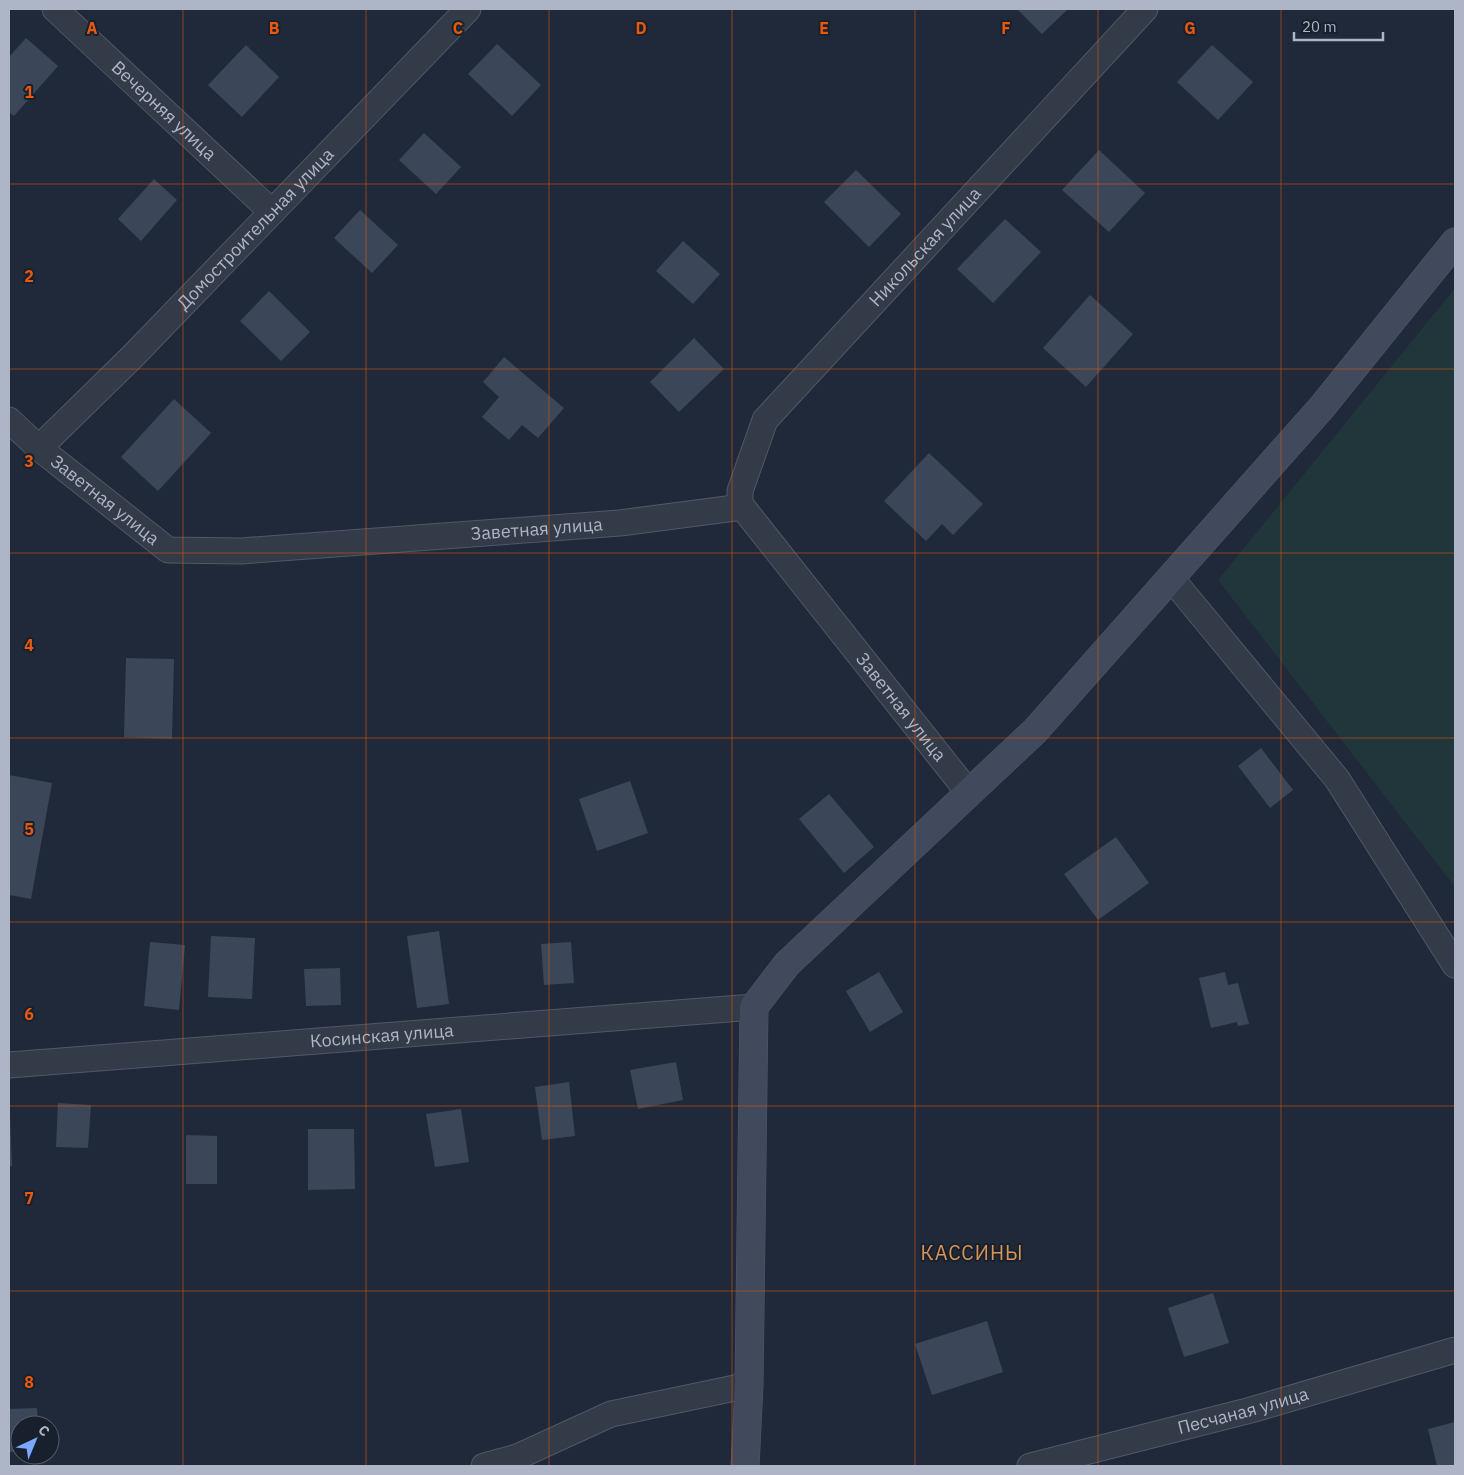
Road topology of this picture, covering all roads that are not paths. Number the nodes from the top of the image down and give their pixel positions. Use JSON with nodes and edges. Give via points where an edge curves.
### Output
{"nodes":[{"id":1,"x":55,"y":9,"type":"edge"},
{"id":2,"x":468,"y":9,"type":"edge"},
{"id":3,"x":1145,"y":9,"type":"edge"},
{"id":4,"x":272,"y":212,"type":"junction"},
{"id":5,"x":1455,"y":242,"type":"edge"},
{"id":6,"x":9,"y":420,"type":"edge"},
{"id":7,"x":39,"y":448,"type":"junction"},
{"id":8,"x":740,"y":504,"type":"junction"},
{"id":9,"x":1170,"y":578,"type":"junction"},
{"id":10,"x":969,"y":793,"type":"junction"},
{"id":11,"x":1455,"y":965,"type":"edge"},
{"id":12,"x":754,"y":1007,"type":"junction"},
{"id":13,"x":9,"y":1065,"type":"edge"},
{"id":14,"x":1455,"y":1350,"type":"edge"},
{"id":15,"x":749,"y":1385,"type":"junction"},
{"id":16,"x":484,"y":1466,"type":"edge"},
{"id":17,"x":745,"y":1466,"type":"edge"},
{"id":18,"x":1030,"y":1466,"type":"edge"}],
"edges":[{"from":1,"to":4,"type":"street","name":"Вечерняя улица"},
{"from":2,"to":4,"type":"street","name":"Домостроительная улица"},
{"from":3,"to":8,"type":"street","name":"Никольская улица","via":[[765,420],[740,491]]},
{"from":4,"to":7,"type":"street","name":"Домостроительная улица"},
{"from":5,"to":9,"type":"street","via":[[1322,407]]},
{"from":6,"to":7,"type":"street","name":"Заветная улица"},
{"from":7,"to":8,"type":"street","name":"Заветная улица","via":[[168,550],[241,551],[620,523],[735,508]]},
{"from":8,"to":10,"type":"street","name":"Заветная улица"},
{"from":9,"to":10,"type":"street","via":[[1035,731]]},
{"from":9,"to":11,"type":"street","via":[[1337,779]]},
{"from":10,"to":12,"type":"street","via":[[787,964]]},
{"from":12,"to":13,"type":"street","name":"Косинская улица"},
{"from":12,"to":15,"type":"street"},
{"from":14,"to":18,"type":"street","name":"Песчаная улица","via":[[1251,1410]]},
{"from":15,"to":16,"type":"street","via":[[611,1414],[517,1458]]},
{"from":15,"to":17,"type":"street"}]}
